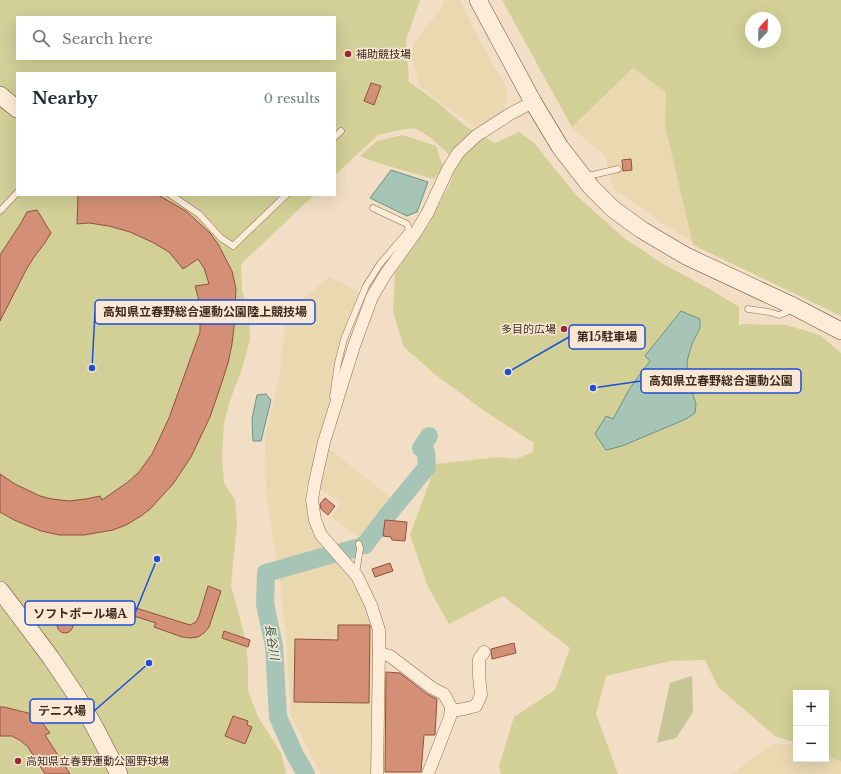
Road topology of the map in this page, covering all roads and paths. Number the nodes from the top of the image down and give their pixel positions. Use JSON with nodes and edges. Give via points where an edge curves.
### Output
{"nodes":[{"id":1,"x":478,"y":0,"type":"edge"},
{"id":2,"x":0,"y":95,"type":"edge"},
{"id":3,"x":533,"y":102,"type":"junction"},
{"id":4,"x":16,"y":108,"type":"edge"},
{"id":5,"x":341,"y":131,"type":"dead end"},
{"id":6,"x":336,"y":136,"type":"edge"},
{"id":7,"x":618,"y":169,"type":"dead end"},
{"id":8,"x":583,"y":177,"type":"junction"},
{"id":9,"x":16,"y":194,"type":"edge"},
{"id":10,"x":173,"y":196,"type":"edge"},
{"id":11,"x":285,"y":196,"type":"edge"},
{"id":12,"x":373,"y":208,"type":"dead end"},
{"id":13,"x":0,"y":211,"type":"edge"},
{"id":14,"x":789,"y":305,"type":"junction"},
{"id":15,"x":748,"y":309,"type":"dead end"},
{"id":16,"x":841,"y":331,"type":"edge"},
{"id":17,"x":326,"y":436,"type":"junction"},
{"id":18,"x":359,"y":544,"type":"dead end"},
{"id":19,"x":355,"y":574,"type":"junction"},
{"id":20,"x":0,"y":590,"type":"edge"},
{"id":21,"x":484,"y":652,"type":"dead end"},
{"id":22,"x":379,"y":653,"type":"junction"},
{"id":23,"x":450,"y":710,"type":"junction"},
{"id":24,"x":119,"y":774,"type":"edge"},
{"id":25,"x":377,"y":774,"type":"edge"},
{"id":26,"x":428,"y":774,"type":"edge"}],
"edges":[{"from":1,"to":3,"type":"street"},
{"from":2,"to":4,"type":"street"},
{"from":3,"to":8,"type":"street","via":[[560,147]]},
{"from":3,"to":17,"type":"street","via":[[476,136],[458,153],[448,169],[428,212],[372,297]]},
{"from":5,"to":6,"type":"lane"},
{"from":7,"to":8,"type":"lane"},
{"from":8,"to":14,"type":"street","via":[[613,209],[642,230],[686,256]]},
{"from":9,"to":13,"type":"lane"},
{"from":10,"to":11,"type":"lane","via":[[200,214],[221,238],[233,246]]},
{"from":12,"to":17,"type":"lane","via":[[406,224],[408,230],[366,286],[344,339],[327,414]]},
{"from":14,"to":15,"type":"lane","via":[[787,312],[779,315]]},
{"from":14,"to":16,"type":"street"},
{"from":17,"to":19,"type":"street","via":[[312,500],[315,520],[322,535]]},
{"from":18,"to":19,"type":"lane"},
{"from":19,"to":22,"type":"street","via":[[371,605],[379,630]]},
{"from":20,"to":24,"type":"street","via":[[78,698]]},
{"from":21,"to":23,"type":"street","via":[[479,659],[481,695],[476,706]]},
{"from":22,"to":23,"type":"street","via":[[390,656],[444,694]]},
{"from":22,"to":25,"type":"street"},
{"from":23,"to":26,"type":"street","via":[[450,717]]}]}
